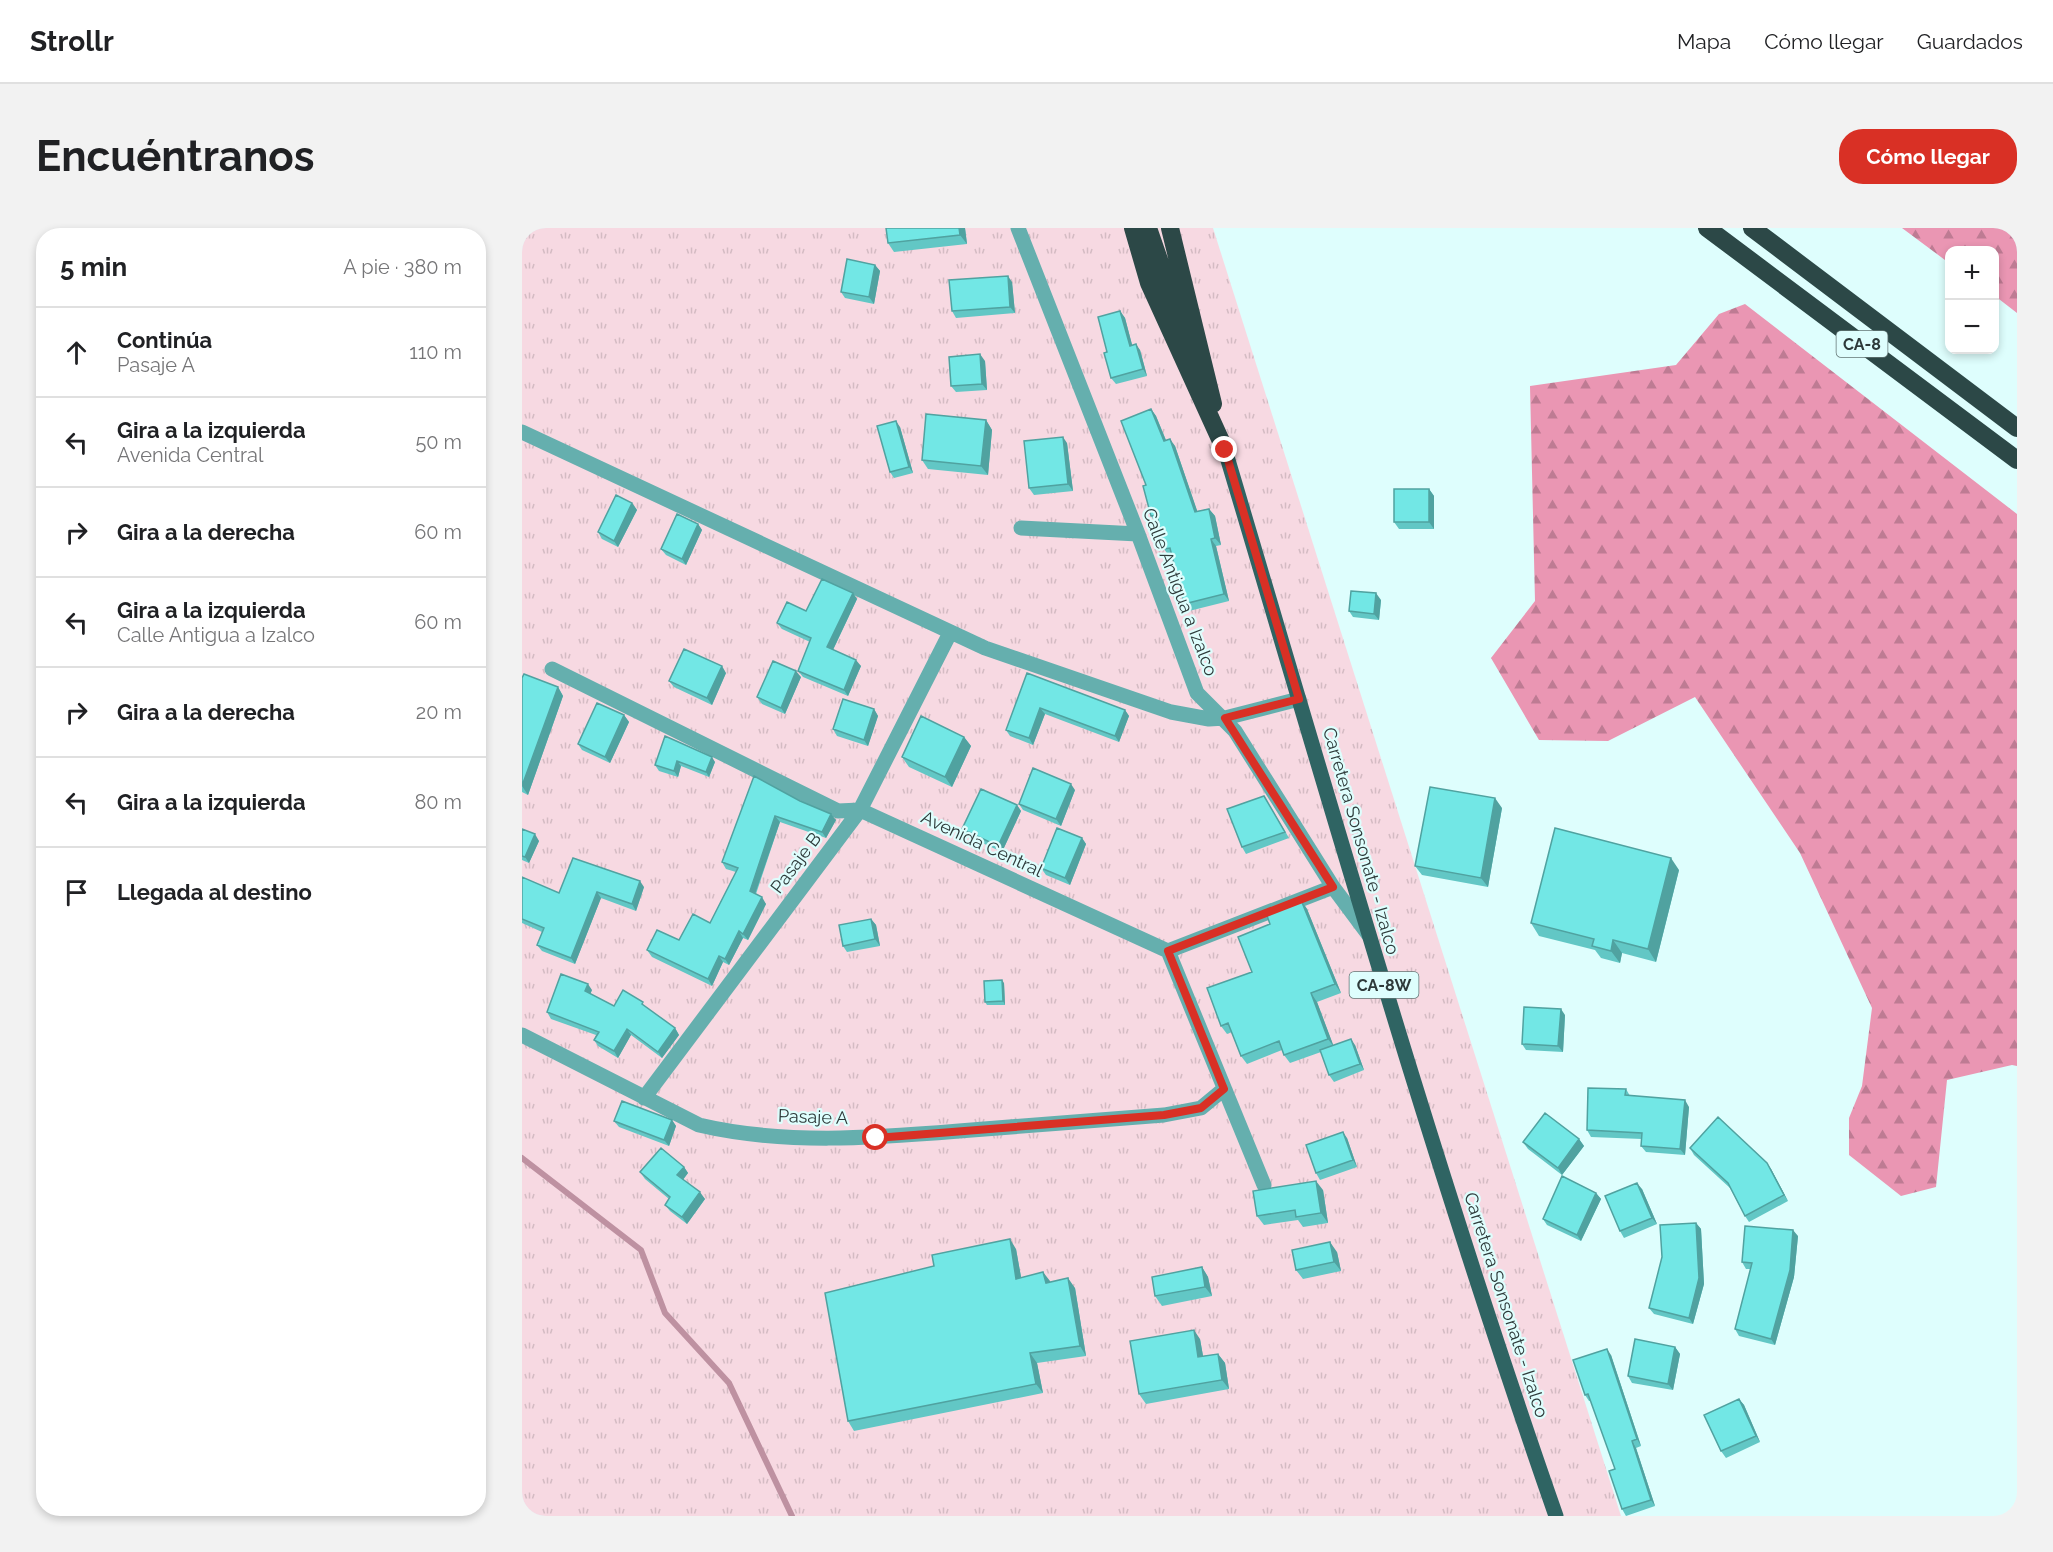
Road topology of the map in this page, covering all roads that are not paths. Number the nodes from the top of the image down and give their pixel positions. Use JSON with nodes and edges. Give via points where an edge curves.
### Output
{"nodes":[{"id":1,"x":1018,"y":228,"type":"edge"},
{"id":2,"x":1133,"y":228,"type":"edge"},
{"id":3,"x":1148,"y":228,"type":"edge"},
{"id":4,"x":1170,"y":228,"type":"edge"},
{"id":5,"x":1707,"y":228,"type":"edge"},
{"id":6,"x":1752,"y":228,"type":"edge"},
{"id":7,"x":2017,"y":428,"type":"edge"},
{"id":8,"x":522,"y":432,"type":"edge"},
{"id":9,"x":1225,"y":450,"type":"junction"},
{"id":10,"x":2017,"y":460,"type":"edge"},
{"id":11,"x":1021,"y":528,"type":"dead end"},
{"id":12,"x":1138,"y":534,"type":"junction"},
{"id":13,"x":950,"y":633,"type":"junction"},
{"id":14,"x":552,"y":669,"type":"dead end"},
{"id":15,"x":1299,"y":699,"type":"junction"},
{"id":16,"x":1225,"y":718,"type":"junction"},
{"id":17,"x":860,"y":810,"type":"junction"},
{"id":18,"x":1333,"y":887,"type":"junction"},
{"id":19,"x":1368,"y":935,"type":"junction"},
{"id":20,"x":1168,"y":951,"type":"junction"},
{"id":21,"x":522,"y":1035,"type":"edge"},
{"id":22,"x":1224,"y":1089,"type":"junction"},
{"id":23,"x":644,"y":1098,"type":"junction"},
{"id":24,"x":1264,"y":1185,"type":"dead end"},
{"id":25,"x":1556,"y":1516,"type":"edge"}],
"edges":[{"from":1,"to":12,"type":"street","name":"Calle Antigua a Izalco"},
{"from":2,"to":9,"type":"highway","via":[[1149,282]]},
{"from":3,"to":9,"type":"highway"},
{"from":4,"to":9,"type":"highway"},
{"from":5,"to":10,"type":"highway","number":"CA-8"},
{"from":6,"to":7,"type":"highway","number":"CA-8"},
{"from":8,"to":13,"type":"street"},
{"from":9,"to":15,"type":"main road","name":"Carretera Sonsonate - Izalco","number":"CA-8W"},
{"from":11,"to":12,"type":"street"},
{"from":12,"to":16,"type":"street","name":"Calle Antigua a Izalco","via":[[1197,693]]},
{"from":13,"to":16,"type":"street","via":[[1171,712]]},
{"from":13,"to":17,"type":"street","name":"Pasaje B"},
{"from":14,"to":17,"type":"street","name":"Avenida Central","via":[[838,812]]},
{"from":15,"to":16,"type":"street"},
{"from":15,"to":19,"type":"main road","name":"Carretera Sonsonate - Izalco","number":"CA-8W"},
{"from":16,"to":18,"type":"street","name":"Calle Antigua a Izalco"},
{"from":17,"to":20,"type":"street","name":"Avenida Central"},
{"from":17,"to":23,"type":"street","name":"Pasaje B"},
{"from":18,"to":19,"type":"street","name":"Calle Antigua a Izalco"},
{"from":18,"to":20,"type":"street"},
{"from":19,"to":25,"type":"main road","name":"Carretera Sonsonate - Izalco","number":"CA-8W"},
{"from":20,"to":22,"type":"street"},
{"from":21,"to":23,"type":"street","name":"Pasaje A"},
{"from":22,"to":23,"type":"street","name":"Pasaje A","via":[[1201,1108],[1164,1115],[876,1138],[722,1131],[699,1125]]},
{"from":22,"to":24,"type":"street"}]}
